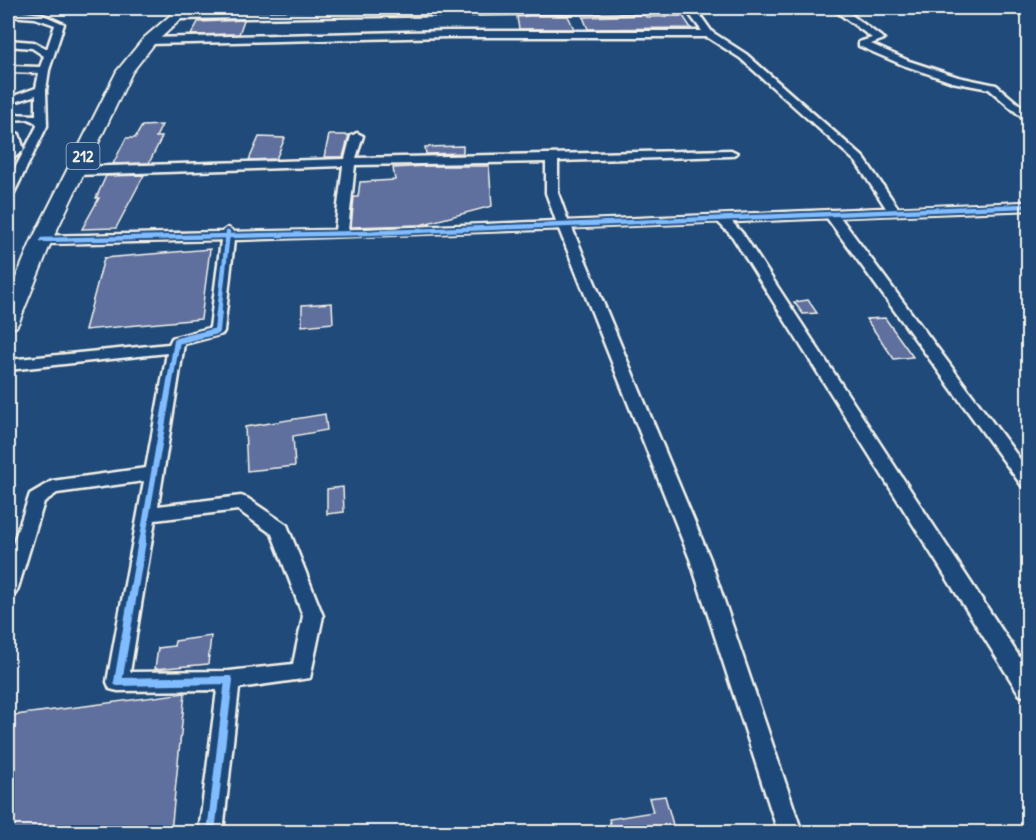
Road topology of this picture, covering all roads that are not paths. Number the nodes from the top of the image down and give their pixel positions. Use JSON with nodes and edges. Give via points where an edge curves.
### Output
{"nodes":[{"id":1,"x":690,"y":8,"type":"edge"},
{"id":2,"x":864,"y":8,"type":"edge"},
{"id":3,"x":182,"y":12,"type":"edge"},
{"id":4,"x":8,"y":13,"type":"edge"},
{"id":5,"x":709,"y":34,"type":"junction"},
{"id":6,"x":149,"y":41,"type":"junction"},
{"id":7,"x":8,"y":43,"type":"edge"},
{"id":8,"x":24,"y":43,"type":"junction"},
{"id":9,"x":13,"y":55,"type":"dead end"},
{"id":10,"x":50,"y":55,"type":"junction"},
{"id":11,"x":8,"y":69,"type":"edge"},
{"id":12,"x":44,"y":70,"type":"junction"},
{"id":13,"x":41,"y":90,"type":"junction"},
{"id":14,"x":8,"y":101,"type":"edge"},
{"id":15,"x":8,"y":117,"type":"edge"},
{"id":16,"x":1029,"y":117,"type":"edge"},
{"id":17,"x":42,"y":122,"type":"junction"},
{"id":18,"x":8,"y":134,"type":"edge"},
{"id":19,"x":357,"y":136,"type":"dead end"},
{"id":20,"x":731,"y":153,"type":"dead end"},
{"id":21,"x":8,"y":159,"type":"edge"},
{"id":22,"x":552,"y":159,"type":"junction"},
{"id":23,"x":349,"y":163,"type":"junction"},
{"id":24,"x":76,"y":171,"type":"junction"},
{"id":25,"x":9,"y":187,"type":"edge"},
{"id":26,"x":1023,"y":206,"type":"edge"},
{"id":27,"x":895,"y":212,"type":"junction"},
{"id":28,"x":831,"y":214,"type":"junction"},
{"id":29,"x":1029,"y":218,"type":"edge"},
{"id":30,"x":722,"y":219,"type":"junction"},
{"id":31,"x":564,"y":225,"type":"junction"},
{"id":32,"x":341,"y":233,"type":"junction"},
{"id":33,"x":228,"y":234,"type":"junction"},
{"id":34,"x":42,"y":240,"type":"junction"},
{"id":35,"x":13,"y":300,"type":"edge"},
{"id":36,"x":8,"y":322,"type":"edge"},
{"id":37,"x":175,"y":348,"type":"junction"},
{"id":38,"x":8,"y":365,"type":"edge"},
{"id":39,"x":154,"y":472,"type":"junction"},
{"id":40,"x":1029,"y":482,"type":"edge"},
{"id":41,"x":147,"y":514,"type":"junction"},
{"id":42,"x":8,"y":588,"type":"edge"},
{"id":43,"x":229,"y":680,"type":"junction"},
{"id":44,"x":1029,"y":688,"type":"edge"},
{"id":45,"x":211,"y":832,"type":"edge"},
{"id":46,"x":790,"y":832,"type":"edge"}],
"edges":[{"from":1,"to":3,"type":"street"},
{"from":1,"to":5,"type":"street"},
{"from":2,"to":16,"type":"street","via":[[840,12],[879,39],[862,44],[956,80],[992,87]]},
{"from":3,"to":6,"type":"main road","number":"212"},
{"from":4,"to":10,"type":"street","via":[[34,15],[60,24]]},
{"from":5,"to":6,"type":"street","via":[[460,34]]},
{"from":5,"to":27,"type":"street","via":[[743,56],[860,160]]},
{"from":6,"to":24,"type":"main road","number":"212","via":[[125,71]]},
{"from":7,"to":8,"type":"street"},
{"from":8,"to":9,"type":"street"},
{"from":8,"to":10,"type":"street"},
{"from":10,"to":12,"type":"street"},
{"from":11,"to":12,"type":"street"},
{"from":12,"to":13,"type":"street"},
{"from":13,"to":14,"type":"street"},
{"from":13,"to":17,"type":"street"},
{"from":15,"to":17,"type":"street","via":[[31,116]]},
{"from":17,"to":25,"type":"street"},
{"from":18,"to":21,"type":"street","via":[[15,136],[18,150]]},
{"from":19,"to":23,"type":"street"},
{"from":20,"to":22,"type":"street"},
{"from":22,"to":23,"type":"street"},
{"from":22,"to":31,"type":"street","via":[[549,178],[555,208]]},
{"from":23,"to":24,"type":"street"},
{"from":23,"to":32,"type":"street"},
{"from":24,"to":34,"type":"main road","number":"212"},
{"from":26,"to":27,"type":"street"},
{"from":26,"to":29,"type":"street"},
{"from":27,"to":28,"type":"street"},
{"from":28,"to":30,"type":"street"},
{"from":28,"to":40,"type":"street"},
{"from":30,"to":31,"type":"street"},
{"from":30,"to":44,"type":"street","via":[[737,234]]},
{"from":31,"to":32,"type":"street"},
{"from":31,"to":46,"type":"street","via":[[700,559]]},
{"from":32,"to":33,"type":"street"},
{"from":33,"to":34,"type":"street"},
{"from":33,"to":37,"type":"street","via":[[217,331],[177,341]]},
{"from":34,"to":35,"type":"main road","number":"212"},
{"from":35,"to":36,"type":"main road","number":"212"},
{"from":37,"to":38,"type":"street"},
{"from":37,"to":39,"type":"street"},
{"from":39,"to":41,"type":"street"},
{"from":39,"to":42,"type":"street","via":[[52,487],[36,499]]},
{"from":41,"to":43,"type":"street","via":[[118,682]]},
{"from":41,"to":43,"type":"street","via":[[241,502],[280,530],[313,616],[302,672]]},
{"from":43,"to":45,"type":"street"}]}
